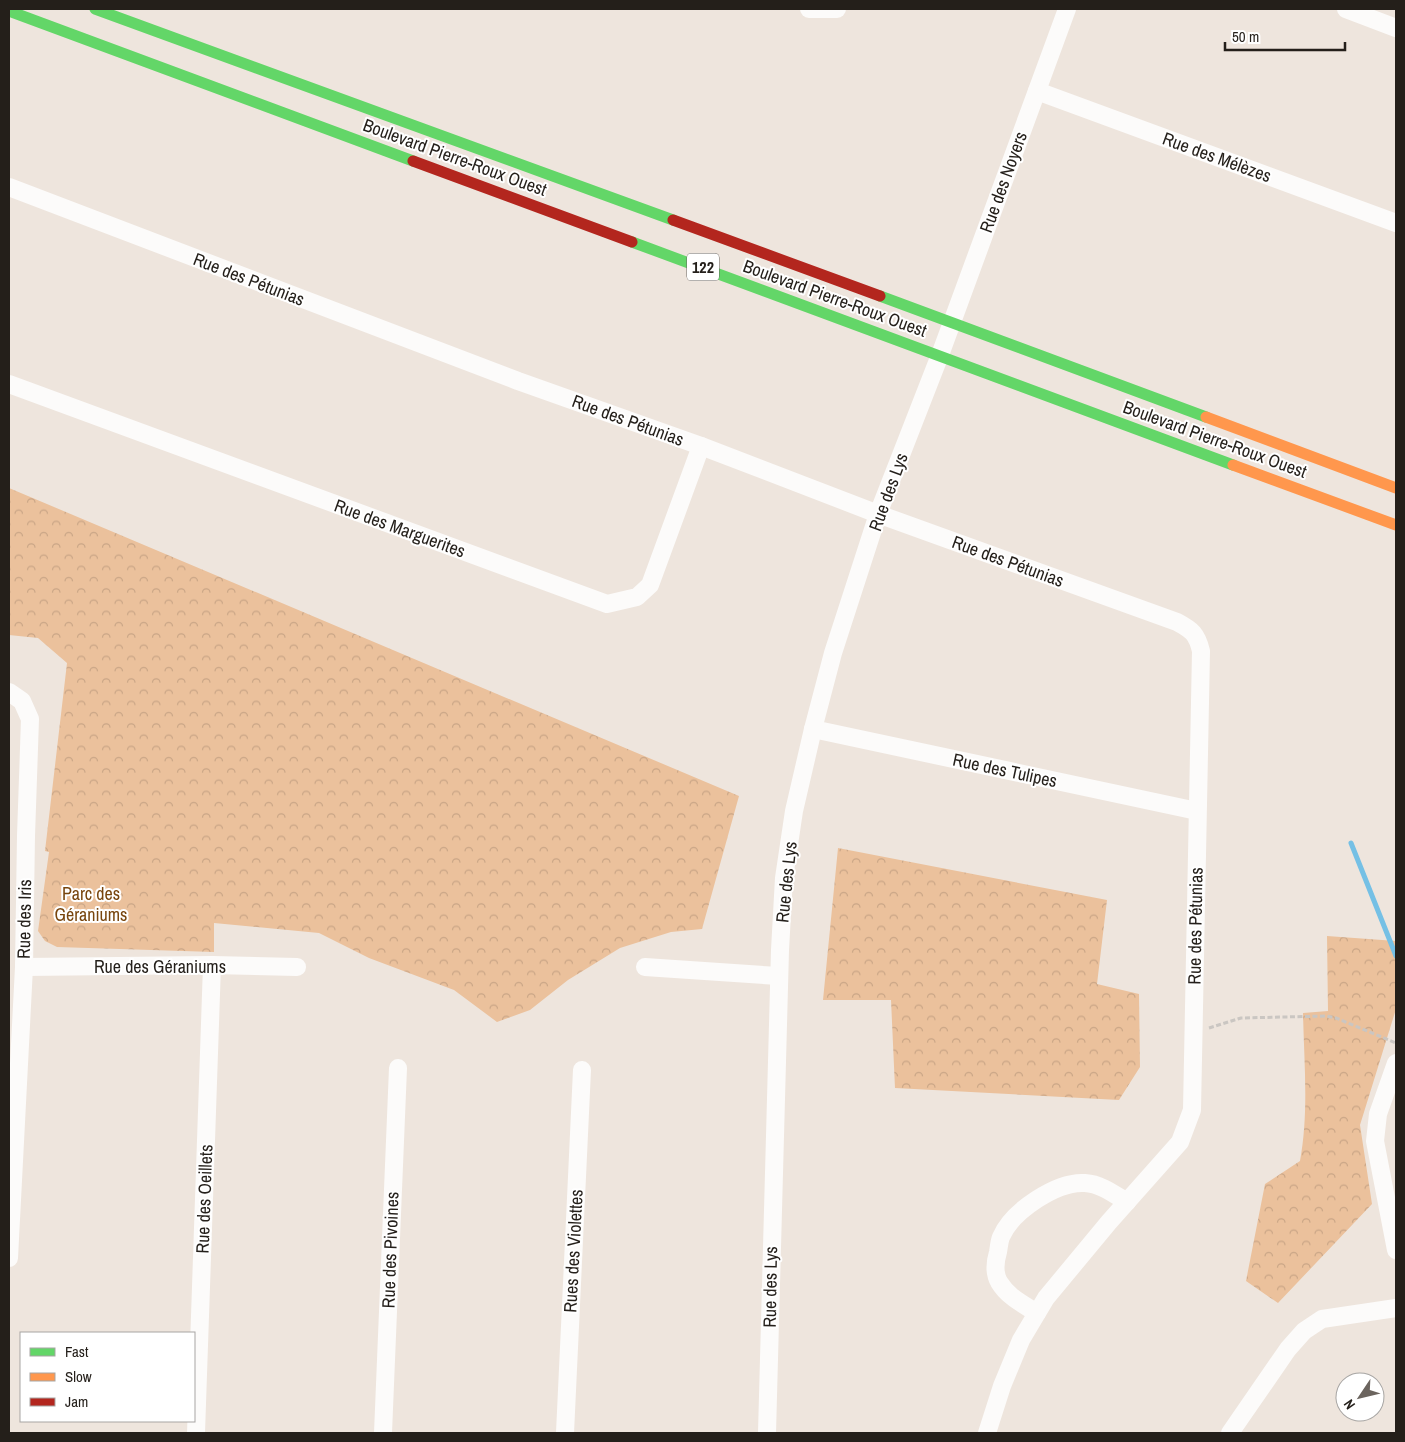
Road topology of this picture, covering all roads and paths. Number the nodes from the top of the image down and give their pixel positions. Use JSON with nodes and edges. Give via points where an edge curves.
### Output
{"nodes":[{"id":1,"x":95,"y":9,"type":"edge"},
{"id":2,"x":809,"y":9,"type":"edge"},
{"id":3,"x":837,"y":9,"type":"edge"},
{"id":4,"x":1067,"y":9,"type":"edge"},
{"id":5,"x":1346,"y":9,"type":"edge"},
{"id":6,"x":9,"y":11,"type":"edge"},
{"id":7,"x":1396,"y":28,"type":"edge"},
{"id":8,"x":1037,"y":91,"type":"junction"},
{"id":9,"x":9,"y":188,"type":"edge"},
{"id":10,"x":1396,"y":223,"type":"edge"},
{"id":11,"x":951,"y":322,"type":"junction"},
{"id":12,"x":940,"y":355,"type":"junction"},
{"id":13,"x":9,"y":384,"type":"edge"},
{"id":14,"x":701,"y":446,"type":"junction"},
{"id":15,"x":1396,"y":488,"type":"edge"},
{"id":16,"x":878,"y":514,"type":"junction"},
{"id":17,"x":1396,"y":524,"type":"edge"},
{"id":18,"x":15,"y":696,"type":"edge"},
{"id":19,"x":813,"y":729,"type":"junction"},
{"id":20,"x":1197,"y":811,"type":"junction"},
{"id":21,"x":212,"y":965,"type":"junction"},
{"id":22,"x":24,"y":967,"type":"junction"},
{"id":23,"x":297,"y":967,"type":"dead end"},
{"id":24,"x":645,"y":968,"type":"dead end"},
{"id":25,"x":778,"y":976,"type":"junction"},
{"id":26,"x":1193,"y":1033,"type":"junction"},
{"id":27,"x":1396,"y":1043,"type":"edge"},
{"id":28,"x":1396,"y":1063,"type":"edge"},
{"id":29,"x":398,"y":1068,"type":"dead end"},
{"id":30,"x":582,"y":1070,"type":"dead end"},
{"id":31,"x":1127,"y":1202,"type":"junction"},
{"id":32,"x":1396,"y":1250,"type":"edge"},
{"id":33,"x":9,"y":1258,"type":"edge"},
{"id":34,"x":1396,"y":1308,"type":"edge"},
{"id":35,"x":1037,"y":1313,"type":"junction"},
{"id":36,"x":196,"y":1433,"type":"edge"},
{"id":37,"x":383,"y":1433,"type":"edge"},
{"id":38,"x":565,"y":1433,"type":"edge"},
{"id":39,"x":766,"y":1433,"type":"edge"},
{"id":40,"x":987,"y":1433,"type":"edge"},
{"id":41,"x":1230,"y":1433,"type":"edge"}],
"edges":[{"from":1,"to":11,"type":"main road","name":"Boulevard Pierre-Roux Ouest","number":"122"},
{"from":2,"to":3,"type":"street"},
{"from":4,"to":8,"type":"street","name":"Rue des Noyers"},
{"from":5,"to":7,"type":"street"},
{"from":6,"to":12,"type":"main road","name":"Boulevard Pierre-Roux Ouest","number":"122"},
{"from":8,"to":10,"type":"street","name":"Rue des Mélèzes"},
{"from":8,"to":11,"type":"street","name":"Rue des Noyers"},
{"from":9,"to":14,"type":"street","name":"Rue des Pétunias","via":[[518,381]]},
{"from":11,"to":12,"type":"street","name":"Rue des Noyers"},
{"from":11,"to":15,"type":"main road","name":"Boulevard Pierre-Roux Ouest","number":"122"},
{"from":12,"to":16,"type":"street","name":"Rue des Lys"},
{"from":12,"to":17,"type":"main road","name":"Boulevard Pierre-Roux Ouest","number":"122"},
{"from":13,"to":14,"type":"street","name":"Rue des Marguerites","via":[[607,604],[637,597],[650,585]]},
{"from":14,"to":16,"type":"street","name":"Rue des Pétunias"},
{"from":16,"to":19,"type":"street","name":"Rue des Lys","via":[[833,653]]},
{"from":16,"to":20,"type":"street","name":"Rue des Pétunias","via":[[1190,628],[1201,651]]},
{"from":18,"to":22,"type":"street","name":"Rue des Iris","via":[[30,719]]},
{"from":19,"to":20,"type":"street","name":"Rue des Tulipes"},
{"from":19,"to":25,"type":"street","name":"Rue des Lys","via":[[794,811],[784,878]]},
{"from":20,"to":26,"type":"street","name":"Rue des Pétunias"},
{"from":21,"to":22,"type":"street","name":"Rue des Géraniums"},
{"from":21,"to":23,"type":"street","name":"Rue des Géraniums"},
{"from":21,"to":36,"type":"street","name":"Rue des Oeillets"},
{"from":22,"to":33,"type":"street","name":"Rue des Iris"},
{"from":24,"to":25,"type":"street"},
{"from":25,"to":39,"type":"street","name":"Rue des Lys"},
{"from":26,"to":27,"type":"path","via":[[1241,1018],[1326,1016]]},
{"from":26,"to":31,"type":"street","name":"Rue des Pétunias","via":[[1192,1110],[1180,1142]]},
{"from":28,"to":32,"type":"street","via":[[1378,1114],[1375,1141]]},
{"from":29,"to":37,"type":"street","name":"Rue des Pivoines"},
{"from":30,"to":38,"type":"street","name":"Rues des Violettes"},
{"from":31,"to":35,"type":"street","name":"Rue des Pétunias"},
{"from":31,"to":35,"type":"street","via":[[1102,1187],[1084,1183],[1044,1194],[1016,1216],[1002,1236],[995,1263],[998,1280],[1008,1295]]},
{"from":34,"to":41,"type":"street","via":[[1322,1319],[1304,1330]]},
{"from":35,"to":40,"type":"street","name":"Rue des Pétunias","via":[[1020,1340]]}]}
